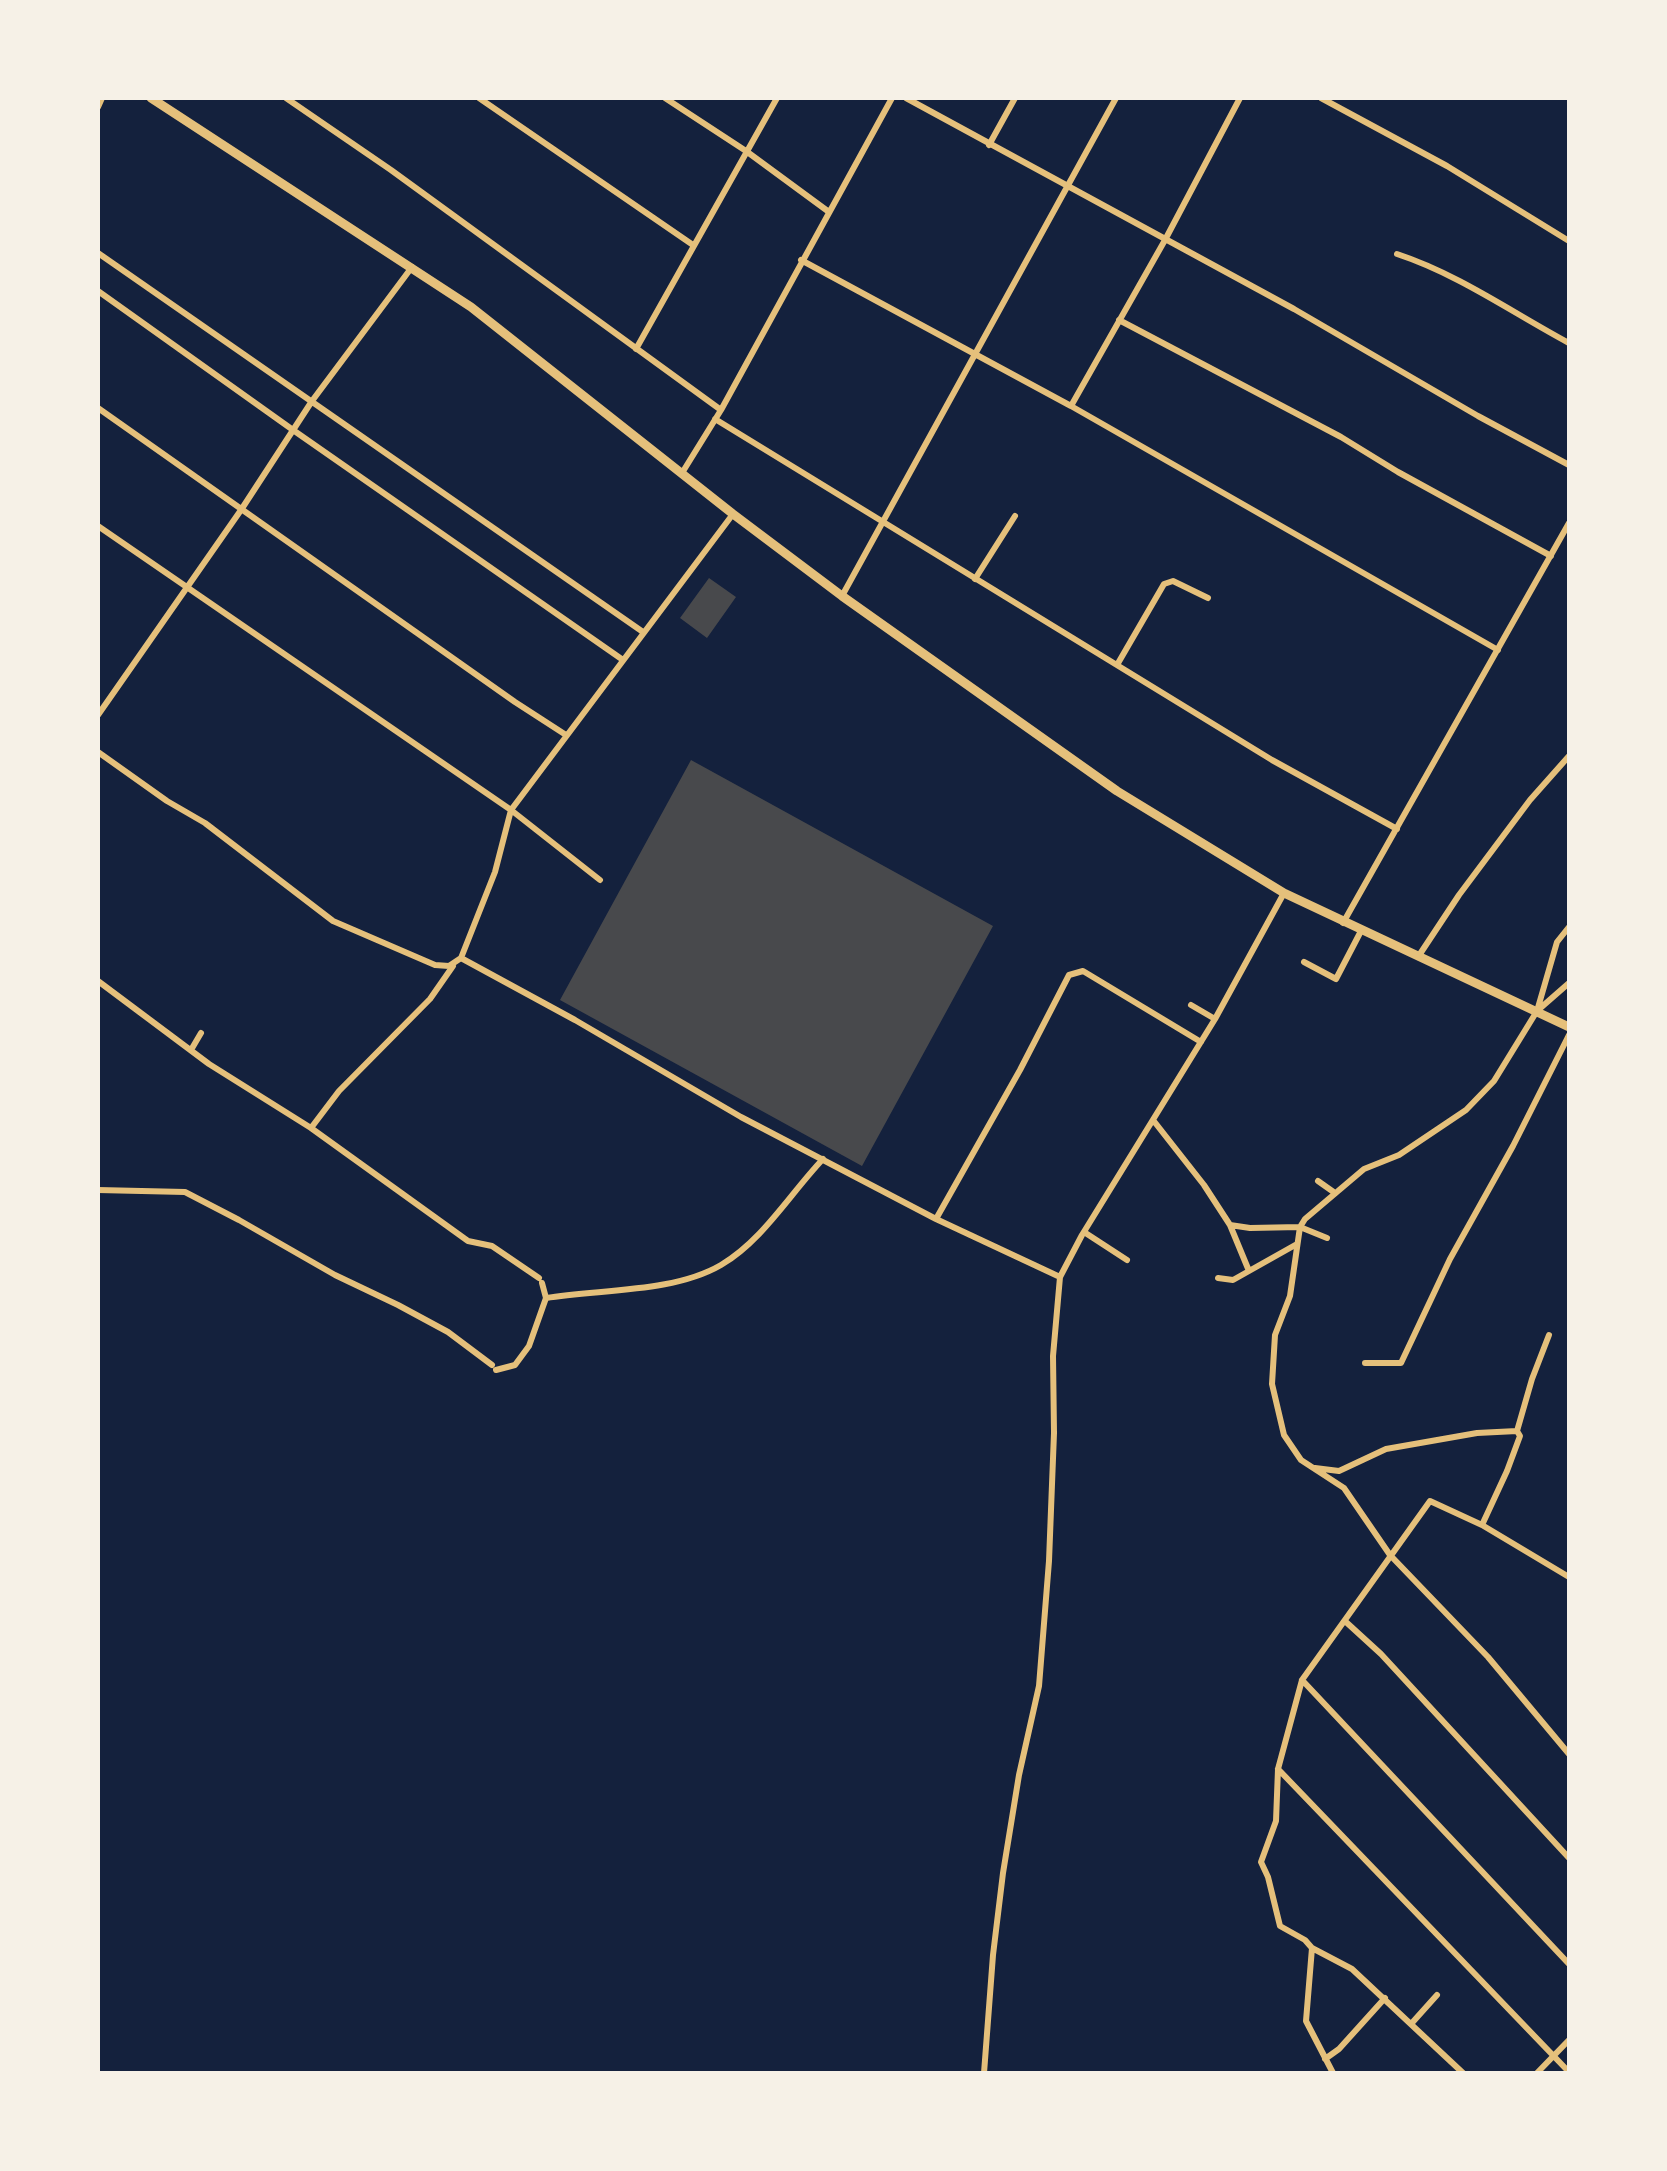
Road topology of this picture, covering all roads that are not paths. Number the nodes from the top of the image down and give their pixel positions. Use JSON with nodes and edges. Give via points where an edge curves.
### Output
{"nodes":[{"id":1,"x":102,"y":98,"type":"edge"},
{"id":2,"x":151,"y":98,"type":"edge"},
{"id":3,"x":286,"y":98,"type":"edge"},
{"id":4,"x":479,"y":98,"type":"edge"},
{"id":5,"x":665,"y":98,"type":"edge"},
{"id":6,"x":777,"y":98,"type":"edge"},
{"id":7,"x":892,"y":98,"type":"edge"},
{"id":8,"x":906,"y":98,"type":"edge"},
{"id":9,"x":1015,"y":98,"type":"edge"},
{"id":10,"x":1116,"y":98,"type":"edge"},
{"id":11,"x":1240,"y":98,"type":"edge"},
{"id":12,"x":1321,"y":98,"type":"edge"},
{"id":13,"x":98,"y":107,"type":"edge"},
{"id":14,"x":989,"y":145,"type":"junction"},
{"id":15,"x":746,"y":151,"type":"junction"},
{"id":16,"x":1067,"y":186,"type":"junction"},
{"id":17,"x":829,"y":212,"type":"junction"},
{"id":18,"x":1165,"y":240,"type":"junction"},
{"id":19,"x":1569,"y":241,"type":"edge"},
{"id":20,"x":693,"y":245,"type":"junction"},
{"id":21,"x":98,"y":253,"type":"edge"},
{"id":22,"x":1397,"y":254,"type":"dead end"},
{"id":23,"x":801,"y":260,"type":"junction"},
{"id":24,"x":412,"y":267,"type":"junction"},
{"id":25,"x":98,"y":291,"type":"edge"},
{"id":26,"x":1119,"y":320,"type":"junction"},
{"id":27,"x":1569,"y":343,"type":"edge"},
{"id":28,"x":636,"y":349,"type":"junction"},
{"id":29,"x":974,"y":353,"type":"junction"},
{"id":30,"x":312,"y":401,"type":"junction"},
{"id":31,"x":1071,"y":406,"type":"junction"},
{"id":32,"x":98,"y":408,"type":"edge"},
{"id":33,"x":721,"y":410,"type":"junction"},
{"id":34,"x":715,"y":419,"type":"junction"},
{"id":35,"x":293,"y":430,"type":"junction"},
{"id":36,"x":1569,"y":465,"type":"edge"},
{"id":37,"x":682,"y":473,"type":"junction"},
{"id":38,"x":241,"y":510,"type":"junction"},
{"id":39,"x":733,"y":514,"type":"junction"},
{"id":40,"x":1015,"y":516,"type":"dead end"},
{"id":41,"x":882,"y":521,"type":"junction"},
{"id":42,"x":1569,"y":523,"type":"edge"},
{"id":43,"x":98,"y":526,"type":"edge"},
{"id":44,"x":1551,"y":556,"type":"junction"},
{"id":45,"x":975,"y":579,"type":"junction"},
{"id":46,"x":186,"y":587,"type":"junction"},
{"id":47,"x":842,"y":596,"type":"junction"},
{"id":48,"x":1208,"y":598,"type":"dead end"},
{"id":49,"x":643,"y":632,"type":"junction"},
{"id":50,"x":1498,"y":650,"type":"junction"},
{"id":51,"x":623,"y":660,"type":"junction"},
{"id":52,"x":1117,"y":665,"type":"junction"},
{"id":53,"x":98,"y":715,"type":"edge"},
{"id":54,"x":566,"y":735,"type":"junction"},
{"id":55,"x":98,"y":752,"type":"edge"},
{"id":56,"x":1569,"y":756,"type":"edge"},
{"id":57,"x":511,"y":810,"type":"junction"},
{"id":58,"x":1397,"y":829,"type":"junction"},
{"id":59,"x":600,"y":880,"type":"dead end"},
{"id":60,"x":1284,"y":893,"type":"junction"},
{"id":61,"x":1343,"y":923,"type":"junction"},
{"id":62,"x":1569,"y":927,"type":"edge"},
{"id":63,"x":1361,"y":931,"type":"junction"},
{"id":64,"x":1418,"y":957,"type":"junction"},
{"id":65,"x":458,"y":960,"type":"junction"},
{"id":66,"x":1304,"y":962,"type":"dead end"},
{"id":67,"x":98,"y":981,"type":"edge"},
{"id":68,"x":1569,"y":983,"type":"edge"},
{"id":69,"x":1191,"y":1005,"type":"dead end"},
{"id":70,"x":1537,"y":1011,"type":"junction"},
{"id":71,"x":1215,"y":1019,"type":"junction"},
{"id":72,"x":1569,"y":1027,"type":"edge"},
{"id":73,"x":201,"y":1033,"type":"dead end"},
{"id":74,"x":1569,"y":1035,"type":"edge"},
{"id":75,"x":1201,"y":1042,"type":"junction"},
{"id":76,"x":191,"y":1050,"type":"junction"},
{"id":77,"x":1153,"y":1120,"type":"junction"},
{"id":78,"x":311,"y":1128,"type":"junction"},
{"id":79,"x":823,"y":1159,"type":"junction"},
{"id":80,"x":1318,"y":1181,"type":"dead end"},
{"id":81,"x":98,"y":1190,"type":"edge"},
{"id":82,"x":1335,"y":1193,"type":"junction"},
{"id":83,"x":936,"y":1219,"type":"junction"},
{"id":84,"x":1230,"y":1225,"type":"junction"},
{"id":85,"x":1300,"y":1227,"type":"junction"},
{"id":86,"x":1084,"y":1232,"type":"junction"},
{"id":87,"x":1327,"y":1238,"type":"dead end"},
{"id":88,"x":1297,"y":1244,"type":"junction"},
{"id":89,"x":1127,"y":1260,"type":"dead end"},
{"id":90,"x":1249,"y":1271,"type":"junction"},
{"id":91,"x":1060,"y":1277,"type":"junction"},
{"id":92,"x":1218,"y":1278,"type":"dead end"},
{"id":93,"x":546,"y":1298,"type":"junction"},
{"id":94,"x":1549,"y":1335,"type":"dead end"},
{"id":95,"x":1365,"y":1363,"type":"dead end"},
{"id":96,"x":1517,"y":1431,"type":"junction"},
{"id":97,"x":1312,"y":1467,"type":"junction"},
{"id":98,"x":1482,"y":1525,"type":"junction"},
{"id":99,"x":1390,"y":1555,"type":"junction"},
{"id":100,"x":1569,"y":1577,"type":"edge"},
{"id":101,"x":1346,"y":1622,"type":"junction"},
{"id":102,"x":1302,"y":1680,"type":"junction"},
{"id":103,"x":1569,"y":1754,"type":"edge"},
{"id":104,"x":1278,"y":1769,"type":"junction"},
{"id":105,"x":1569,"y":1858,"type":"edge"},
{"id":106,"x":1312,"y":1948,"type":"junction"},
{"id":107,"x":1569,"y":1964,"type":"edge"},
{"id":108,"x":1437,"y":1995,"type":"dead end"},
{"id":109,"x":1385,"y":1998,"type":"junction"},
{"id":110,"x":1411,"y":2024,"type":"junction"},
{"id":111,"x":1569,"y":2040,"type":"edge"},
{"id":112,"x":1553,"y":2054,"type":"junction"},
{"id":113,"x":1325,"y":2059,"type":"junction"},
{"id":114,"x":1569,"y":2072,"type":"edge"},
{"id":115,"x":984,"y":2073,"type":"edge"},
{"id":116,"x":1333,"y":2073,"type":"edge"},
{"id":117,"x":1463,"y":2073,"type":"edge"},
{"id":118,"x":1537,"y":2073,"type":"edge"}],
"edges":[{"from":1,"to":13,"type":"street"},
{"from":2,"to":24,"type":"main road"},
{"from":3,"to":28,"type":"street"},
{"from":4,"to":20,"type":"street"},
{"from":5,"to":15,"type":"street"},
{"from":6,"to":15,"type":"street"},
{"from":7,"to":17,"type":"street"},
{"from":8,"to":14,"type":"street"},
{"from":9,"to":14,"type":"street"},
{"from":10,"to":16,"type":"street"},
{"from":11,"to":18,"type":"street"},
{"from":12,"to":19,"type":"street","via":[[1447,166]]},
{"from":14,"to":16,"type":"street"},
{"from":15,"to":17,"type":"street"},
{"from":15,"to":20,"type":"street"},
{"from":16,"to":18,"type":"street"},
{"from":16,"to":29,"type":"street"},
{"from":17,"to":23,"type":"street"},
{"from":18,"to":26,"type":"street"},
{"from":18,"to":36,"type":"street"},
{"from":20,"to":28,"type":"street"},
{"from":21,"to":30,"type":"street"},
{"from":22,"to":27,"type":"street","via":[[1465,284]]},
{"from":23,"to":29,"type":"street"},
{"from":23,"to":33,"type":"street"},
{"from":24,"to":30,"type":"street"},
{"from":24,"to":37,"type":"main road"},
{"from":25,"to":35,"type":"street"},
{"from":26,"to":31,"type":"street"},
{"from":26,"to":44,"type":"street"},
{"from":28,"to":33,"type":"street"},
{"from":29,"to":31,"type":"street"},
{"from":29,"to":41,"type":"street"},
{"from":30,"to":35,"type":"street"},
{"from":30,"to":49,"type":"street"},
{"from":31,"to":50,"type":"street"},
{"from":32,"to":38,"type":"street"},
{"from":33,"to":34,"type":"street"},
{"from":34,"to":37,"type":"street"},
{"from":34,"to":41,"type":"street"},
{"from":35,"to":38,"type":"street"},
{"from":35,"to":51,"type":"street"},
{"from":37,"to":39,"type":"main road"},
{"from":38,"to":46,"type":"street"},
{"from":38,"to":54,"type":"street"},
{"from":39,"to":47,"type":"main road"},
{"from":39,"to":49,"type":"street"},
{"from":40,"to":45,"type":"street"},
{"from":41,"to":45,"type":"street"},
{"from":41,"to":47,"type":"street"},
{"from":42,"to":44,"type":"street"},
{"from":43,"to":46,"type":"street"},
{"from":44,"to":50,"type":"street"},
{"from":45,"to":52,"type":"street"},
{"from":46,"to":53,"type":"street"},
{"from":46,"to":57,"type":"street"},
{"from":47,"to":60,"type":"main road","via":[[1117,791]]},
{"from":48,"to":52,"type":"street","via":[[1173,581],[1164,584]]},
{"from":49,"to":51,"type":"street"},
{"from":50,"to":58,"type":"street"},
{"from":51,"to":54,"type":"street"},
{"from":52,"to":58,"type":"street"},
{"from":54,"to":57,"type":"street"},
{"from":55,"to":65,"type":"street","via":[[205,823],[333,921],[435,965]]},
{"from":56,"to":64,"type":"street","via":[[1530,800]]},
{"from":57,"to":59,"type":"street"},
{"from":57,"to":65,"type":"street","via":[[495,872]]},
{"from":58,"to":61,"type":"street"},
{"from":60,"to":61,"type":"main road"},
{"from":60,"to":71,"type":"street"},
{"from":61,"to":63,"type":"main road"},
{"from":62,"to":70,"type":"street","via":[[1557,942]]},
{"from":63,"to":64,"type":"main road"},
{"from":63,"to":66,"type":"street","via":[[1336,979]]},
{"from":64,"to":70,"type":"main road"},
{"from":65,"to":78,"type":"street","via":[[430,999],[339,1091]]},
{"from":65,"to":79,"type":"street"},
{"from":67,"to":76,"type":"street"},
{"from":68,"to":70,"type":"street"},
{"from":69,"to":71,"type":"street"},
{"from":70,"to":72,"type":"main road"},
{"from":70,"to":82,"type":"street","via":[[1494,1081],[1466,1110],[1399,1155],[1364,1169]]},
{"from":71,"to":75,"type":"street"},
{"from":73,"to":76,"type":"street"},
{"from":74,"to":95,"type":"street","via":[[1401,1363]]},
{"from":75,"to":77,"type":"street"},
{"from":75,"to":83,"type":"street","via":[[1083,971],[1069,975]]},
{"from":76,"to":78,"type":"street"},
{"from":77,"to":84,"type":"street"},
{"from":77,"to":86,"type":"street"},
{"from":78,"to":93,"type":"street","via":[[468,1241],[492,1246],[540,1280]]},
{"from":79,"to":83,"type":"street"},
{"from":79,"to":93,"type":"street","via":[[772,1220],[721,1265],[682,1281]]},
{"from":80,"to":82,"type":"street"},
{"from":81,"to":93,"type":"street","via":[[185,1192],[435,1325],[494,1368],[515,1365],[529,1346]]},
{"from":82,"to":85,"type":"street"},
{"from":83,"to":91,"type":"street"},
{"from":84,"to":85,"type":"street"},
{"from":84,"to":90,"type":"street"},
{"from":85,"to":87,"type":"street"},
{"from":85,"to":88,"type":"street"},
{"from":86,"to":89,"type":"street"},
{"from":86,"to":91,"type":"street"},
{"from":88,"to":90,"type":"street"},
{"from":88,"to":97,"type":"street","via":[[1290,1296],[1275,1335],[1272,1384],[1284,1435]]},
{"from":90,"to":92,"type":"street","via":[[1233,1280]]},
{"from":91,"to":115,"type":"street","via":[[1039,1686],[1003,1873]]},
{"from":94,"to":96,"type":"street"},
{"from":96,"to":97,"type":"street","via":[[1386,1449],[1339,1471]]},
{"from":96,"to":98,"type":"street","via":[[1520,1436],[1507,1471]]},
{"from":97,"to":99,"type":"street","via":[[1344,1488]]},
{"from":98,"to":99,"type":"street","via":[[1430,1501]]},
{"from":98,"to":100,"type":"street"},
{"from":99,"to":101,"type":"street"},
{"from":99,"to":103,"type":"street","via":[[1488,1657]]},
{"from":101,"to":102,"type":"street"},
{"from":101,"to":105,"type":"street"},
{"from":102,"to":104,"type":"street"},
{"from":102,"to":107,"type":"street"},
{"from":104,"to":106,"type":"street","via":[[1276,1821],[1261,1862],[1280,1926]]},
{"from":104,"to":112,"type":"street"},
{"from":106,"to":109,"type":"street","via":[[1352,1969]]},
{"from":106,"to":113,"type":"street","via":[[1306,2021]]},
{"from":108,"to":110,"type":"street"},
{"from":109,"to":110,"type":"street"},
{"from":109,"to":113,"type":"street"},
{"from":110,"to":117,"type":"street"},
{"from":111,"to":112,"type":"street"},
{"from":112,"to":114,"type":"street"},
{"from":112,"to":118,"type":"street"},
{"from":113,"to":116,"type":"street"}]}
